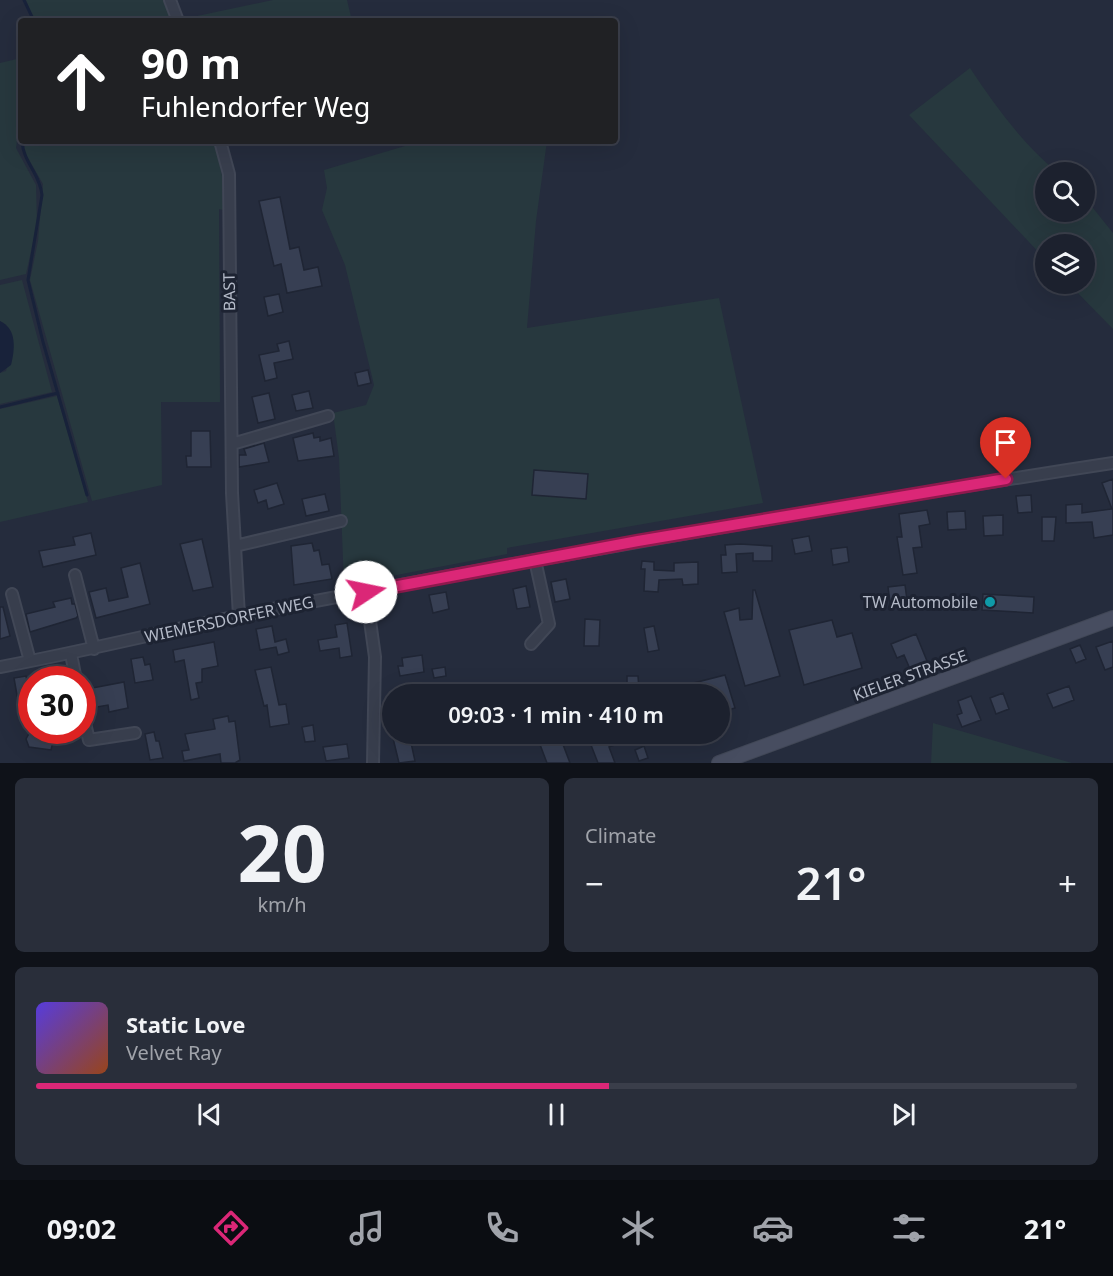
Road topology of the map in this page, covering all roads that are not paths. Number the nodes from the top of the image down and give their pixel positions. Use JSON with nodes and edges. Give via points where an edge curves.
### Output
{"nodes":[{"id":1,"x":170,"y":0,"type":"edge"},
{"id":2,"x":177,"y":18,"type":"edge"},
{"id":3,"x":221,"y":144,"type":"edge"},
{"id":4,"x":328,"y":417,"type":"dead end"},
{"id":5,"x":232,"y":444,"type":"junction"},
{"id":6,"x":1113,"y":463,"type":"edge"},
{"id":7,"x":341,"y":521,"type":"dead end"},
{"id":8,"x":235,"y":546,"type":"junction"},
{"id":9,"x":536,"y":560,"type":"junction"},
{"id":10,"x":75,"y":575,"type":"dead end"},
{"id":11,"x":366,"y":592,"type":"junction"},
{"id":12,"x":12,"y":594,"type":"dead end"},
{"id":13,"x":239,"y":616,"type":"junction"},
{"id":14,"x":1113,"y":618,"type":"edge"},
{"id":15,"x":531,"y":644,"type":"dead end"},
{"id":16,"x":94,"y":649,"type":"junction"},
{"id":17,"x":71,"y":654,"type":"junction"},
{"id":18,"x":30,"y":661,"type":"junction"},
{"id":19,"x":73,"y":666,"type":"edge"},
{"id":20,"x":0,"y":667,"type":"edge"},
{"id":21,"x":135,"y":733,"type":"dead end"},
{"id":22,"x":96,"y":739,"type":"edge"},
{"id":23,"x":373,"y":763,"type":"edge"},
{"id":24,"x":719,"y":763,"type":"edge"}],
"edges":[{"from":1,"to":2,"type":"street"},
{"from":3,"to":5,"type":"street","name":"BAST","via":[[229,174]]},
{"from":4,"to":5,"type":"street"},
{"from":5,"to":8,"type":"street","name":"BAST"},
{"from":6,"to":9,"type":"street","name":"WIEMERSDORFER WEG"},
{"from":7,"to":8,"type":"street"},
{"from":8,"to":13,"type":"street","name":"BAST"},
{"from":9,"to":11,"type":"street","name":"WIEMERSDORFER WEG"},
{"from":9,"to":15,"type":"street","via":[[549,624]]},
{"from":10,"to":16,"type":"street"},
{"from":11,"to":13,"type":"street","name":"WIEMERSDORFER WEG"},
{"from":11,"to":23,"type":"street","via":[[375,657]]},
{"from":12,"to":18,"type":"street"},
{"from":13,"to":16,"type":"street","name":"WIEMERSDORFER WEG"},
{"from":14,"to":24,"type":"main road","name":"KIELER STRASSE"},
{"from":16,"to":17,"type":"street","name":"WIEMERSDORFER WEG"},
{"from":17,"to":18,"type":"street","name":"WIEMERSDORFER WEG"},
{"from":17,"to":19,"type":"street"},
{"from":18,"to":20,"type":"street","name":"WIEMERSDORFER WEG"},
{"from":21,"to":22,"type":"street"}]}
